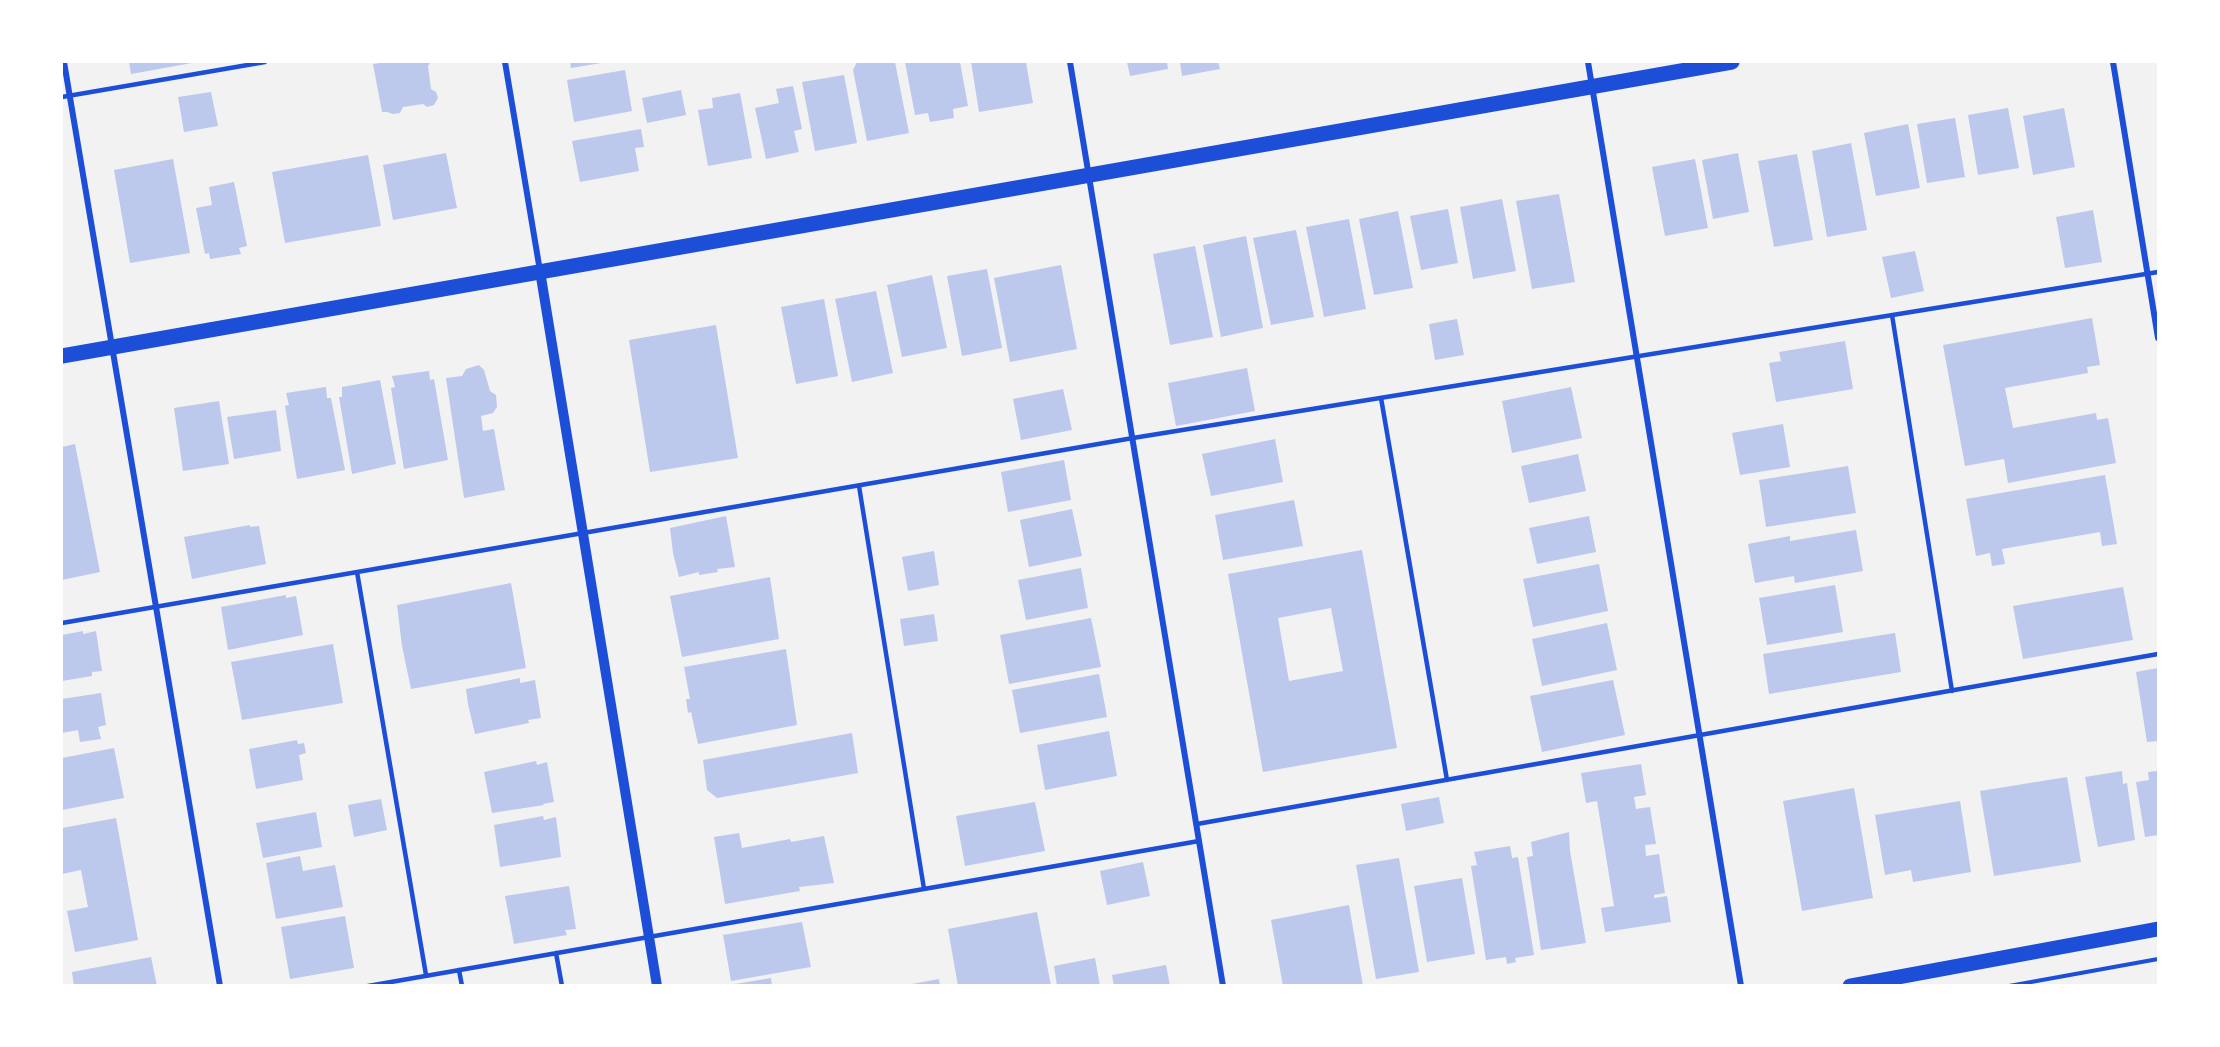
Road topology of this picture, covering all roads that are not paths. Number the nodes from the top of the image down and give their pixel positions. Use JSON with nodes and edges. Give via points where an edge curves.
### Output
{"nodes":[{"id":1,"x":64,"y":62,"type":"edge"},
{"id":2,"x":265,"y":62,"type":"edge"},
{"id":3,"x":505,"y":62,"type":"edge"},
{"id":4,"x":1070,"y":62,"type":"edge"},
{"id":5,"x":1588,"y":62,"type":"edge"},
{"id":6,"x":1732,"y":62,"type":"edge"},
{"id":7,"x":2113,"y":62,"type":"edge"},
{"id":8,"x":1593,"y":86,"type":"junction"},
{"id":9,"x":70,"y":96,"type":"junction"},
{"id":10,"x":62,"y":97,"type":"edge"},
{"id":11,"x":1089,"y":174,"type":"junction"},
{"id":12,"x":540,"y":272,"type":"junction"},
{"id":13,"x":2158,"y":272,"type":"edge"},
{"id":14,"x":2148,"y":273,"type":"junction"},
{"id":15,"x":1892,"y":315,"type":"junction"},
{"id":16,"x":2158,"y":338,"type":"edge"},
{"id":17,"x":113,"y":347,"type":"junction"},
{"id":18,"x":62,"y":356,"type":"edge"},
{"id":19,"x":1638,"y":356,"type":"junction"},
{"id":20,"x":1381,"y":398,"type":"junction"},
{"id":21,"x":1133,"y":438,"type":"junction"},
{"id":22,"x":859,"y":486,"type":"junction"},
{"id":23,"x":583,"y":533,"type":"junction"},
{"id":24,"x":357,"y":572,"type":"junction"},
{"id":25,"x":157,"y":607,"type":"junction"},
{"id":26,"x":62,"y":623,"type":"edge"},
{"id":27,"x":2158,"y":654,"type":"edge"},
{"id":28,"x":1952,"y":691,"type":"junction"},
{"id":29,"x":1700,"y":735,"type":"junction"},
{"id":30,"x":1447,"y":780,"type":"junction"},
{"id":31,"x":1197,"y":824,"type":"junction"},
{"id":32,"x":1199,"y":841,"type":"junction"},
{"id":33,"x":924,"y":889,"type":"junction"},
{"id":34,"x":2158,"y":929,"type":"edge"},
{"id":35,"x":649,"y":936,"type":"junction"},
{"id":36,"x":556,"y":953,"type":"junction"},
{"id":37,"x":459,"y":970,"type":"junction"},
{"id":38,"x":426,"y":975,"type":"junction"},
{"id":39,"x":220,"y":986,"type":"edge"},
{"id":40,"x":368,"y":986,"type":"edge"},
{"id":41,"x":462,"y":986,"type":"edge"},
{"id":42,"x":562,"y":986,"type":"edge"},
{"id":43,"x":657,"y":986,"type":"edge"},
{"id":44,"x":1223,"y":986,"type":"edge"},
{"id":45,"x":1741,"y":986,"type":"edge"},
{"id":46,"x":1850,"y":986,"type":"edge"}],
"edges":[{"from":1,"to":9,"type":"street"},
{"from":2,"to":9,"type":"lane"},
{"from":3,"to":12,"type":"street"},
{"from":4,"to":11,"type":"street"},
{"from":5,"to":8,"type":"street"},
{"from":6,"to":8,"type":"main road"},
{"from":7,"to":14,"type":"street"},
{"from":8,"to":11,"type":"main road"},
{"from":8,"to":19,"type":"street"},
{"from":9,"to":10,"type":"lane"},
{"from":9,"to":17,"type":"street"},
{"from":11,"to":12,"type":"main road"},
{"from":11,"to":21,"type":"street"},
{"from":12,"to":17,"type":"main road"},
{"from":12,"to":23,"type":"street"},
{"from":13,"to":14,"type":"lane"},
{"from":14,"to":15,"type":"lane"},
{"from":14,"to":16,"type":"street"},
{"from":15,"to":19,"type":"lane"},
{"from":15,"to":28,"type":"lane"},
{"from":17,"to":18,"type":"main road"},
{"from":17,"to":25,"type":"street"},
{"from":19,"to":20,"type":"lane"},
{"from":19,"to":29,"type":"street"},
{"from":20,"to":21,"type":"lane"},
{"from":20,"to":30,"type":"lane"},
{"from":21,"to":22,"type":"lane"},
{"from":21,"to":31,"type":"street"},
{"from":22,"to":23,"type":"lane"},
{"from":22,"to":33,"type":"lane"},
{"from":23,"to":24,"type":"lane"},
{"from":23,"to":35,"type":"street"},
{"from":24,"to":25,"type":"lane"},
{"from":24,"to":38,"type":"lane"},
{"from":25,"to":26,"type":"lane"},
{"from":25,"to":39,"type":"street"},
{"from":27,"to":28,"type":"lane"},
{"from":28,"to":29,"type":"lane"},
{"from":29,"to":30,"type":"lane"},
{"from":29,"to":45,"type":"street"},
{"from":30,"to":31,"type":"lane"},
{"from":31,"to":32,"type":"street"},
{"from":32,"to":33,"type":"lane"},
{"from":32,"to":44,"type":"street"},
{"from":33,"to":35,"type":"lane"},
{"from":34,"to":46,"type":"main road"},
{"from":35,"to":36,"type":"lane"},
{"from":35,"to":43,"type":"street"},
{"from":36,"to":37,"type":"lane"},
{"from":36,"to":42,"type":"lane"},
{"from":37,"to":38,"type":"lane"},
{"from":37,"to":41,"type":"lane"},
{"from":38,"to":40,"type":"lane"}]}
